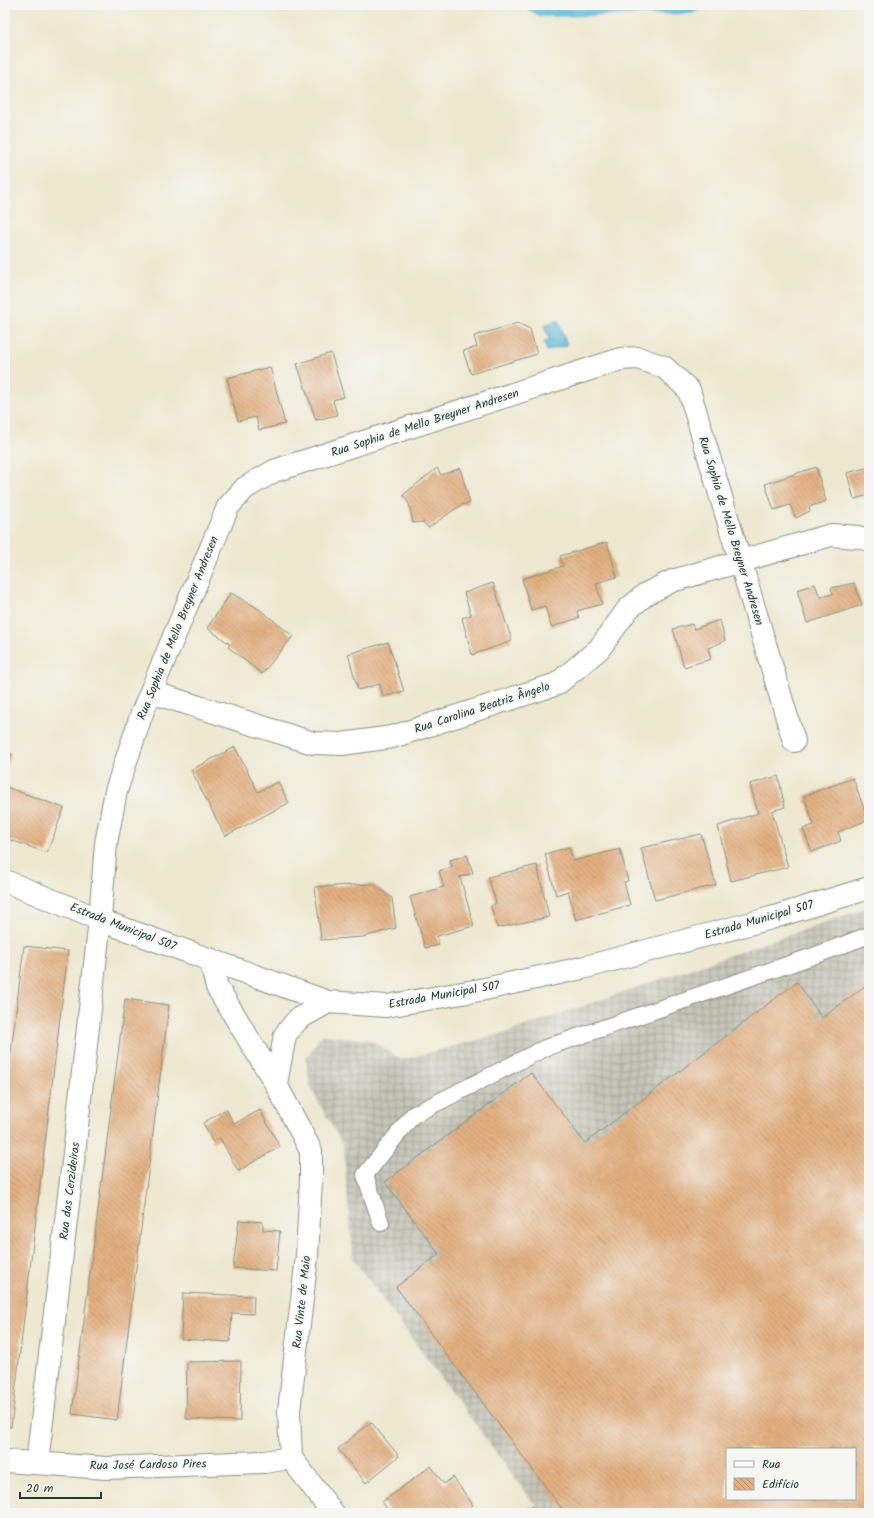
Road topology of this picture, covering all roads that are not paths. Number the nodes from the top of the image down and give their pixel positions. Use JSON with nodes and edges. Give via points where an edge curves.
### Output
{"nodes":[{"id":1,"x":869,"y":540,"type":"edge"},
{"id":2,"x":740,"y":561,"type":"junction"},
{"id":3,"x":151,"y":692,"type":"junction"},
{"id":4,"x":794,"y":742,"type":"dead end"},
{"id":5,"x":5,"y":881,"type":"edge"},
{"id":6,"x":869,"y":888,"type":"edge"},
{"id":7,"x":100,"y":919,"type":"junction"},
{"id":8,"x":869,"y":935,"type":"edge"},
{"id":9,"x":210,"y":959,"type":"junction"},
{"id":10,"x":328,"y":1002,"type":"junction"},
{"id":11,"x":276,"y":1084,"type":"junction"},
{"id":12,"x":381,"y":1223,"type":"dead end"},
{"id":13,"x":291,"y":1458,"type":"junction"},
{"id":14,"x":5,"y":1460,"type":"edge"},
{"id":15,"x":37,"y":1463,"type":"junction"},
{"id":16,"x":333,"y":1513,"type":"edge"}],
"edges":[{"from":1,"to":2,"type":"street","name":"Rua Carolina Beatriz Ângelo","via":[[832,535]]},
{"from":2,"to":3,"type":"street","name":"Rua Carolina Beatriz Ângelo","via":[[672,581],[646,594],[628,609],[599,649],[557,684],[392,737],[342,744],[313,743]]},
{"from":2,"to":3,"type":"street","name":"Rua Sophia de Mello Breyner Andresen","via":[[690,390],[664,367],[638,358],[621,359],[274,471],[245,488],[228,507]]},
{"from":2,"to":4,"type":"street","name":"Rua Sophia de Mello Breyner Andresen"},
{"from":3,"to":7,"type":"street","name":"Rua Sophia de Mello Breyner Andresen","via":[[116,791],[106,843]]},
{"from":5,"to":7,"type":"street","name":"Estrada Municipal 507"},
{"from":6,"to":10,"type":"street","name":"Estrada Municipal 507","via":[[771,918],[582,968],[480,990],[386,1006]]},
{"from":7,"to":9,"type":"street","name":"Estrada Municipal 507"},
{"from":7,"to":15,"type":"street","name":"Rua das Cerzideiras"},
{"from":8,"to":12,"type":"lane","via":[[545,1048],[413,1115],[365,1175]]},
{"from":9,"to":10,"type":"street","name":"Estrada Municipal 507"},
{"from":9,"to":11,"type":"street","name":"Rua Vinte de Maio","via":[[217,987]]},
{"from":10,"to":11,"type":"street","via":[[298,1019],[285,1035]]},
{"from":11,"to":13,"type":"street","name":"Rua Vinte de Maio","via":[[311,1151],[307,1256],[289,1411]]},
{"from":13,"to":15,"type":"street","name":"Rua José Cardoso Pires","via":[[264,1462],[106,1468]]},
{"from":13,"to":16,"type":"street"},
{"from":14,"to":15,"type":"street","name":"Rua José Cardoso Pires"}]}
